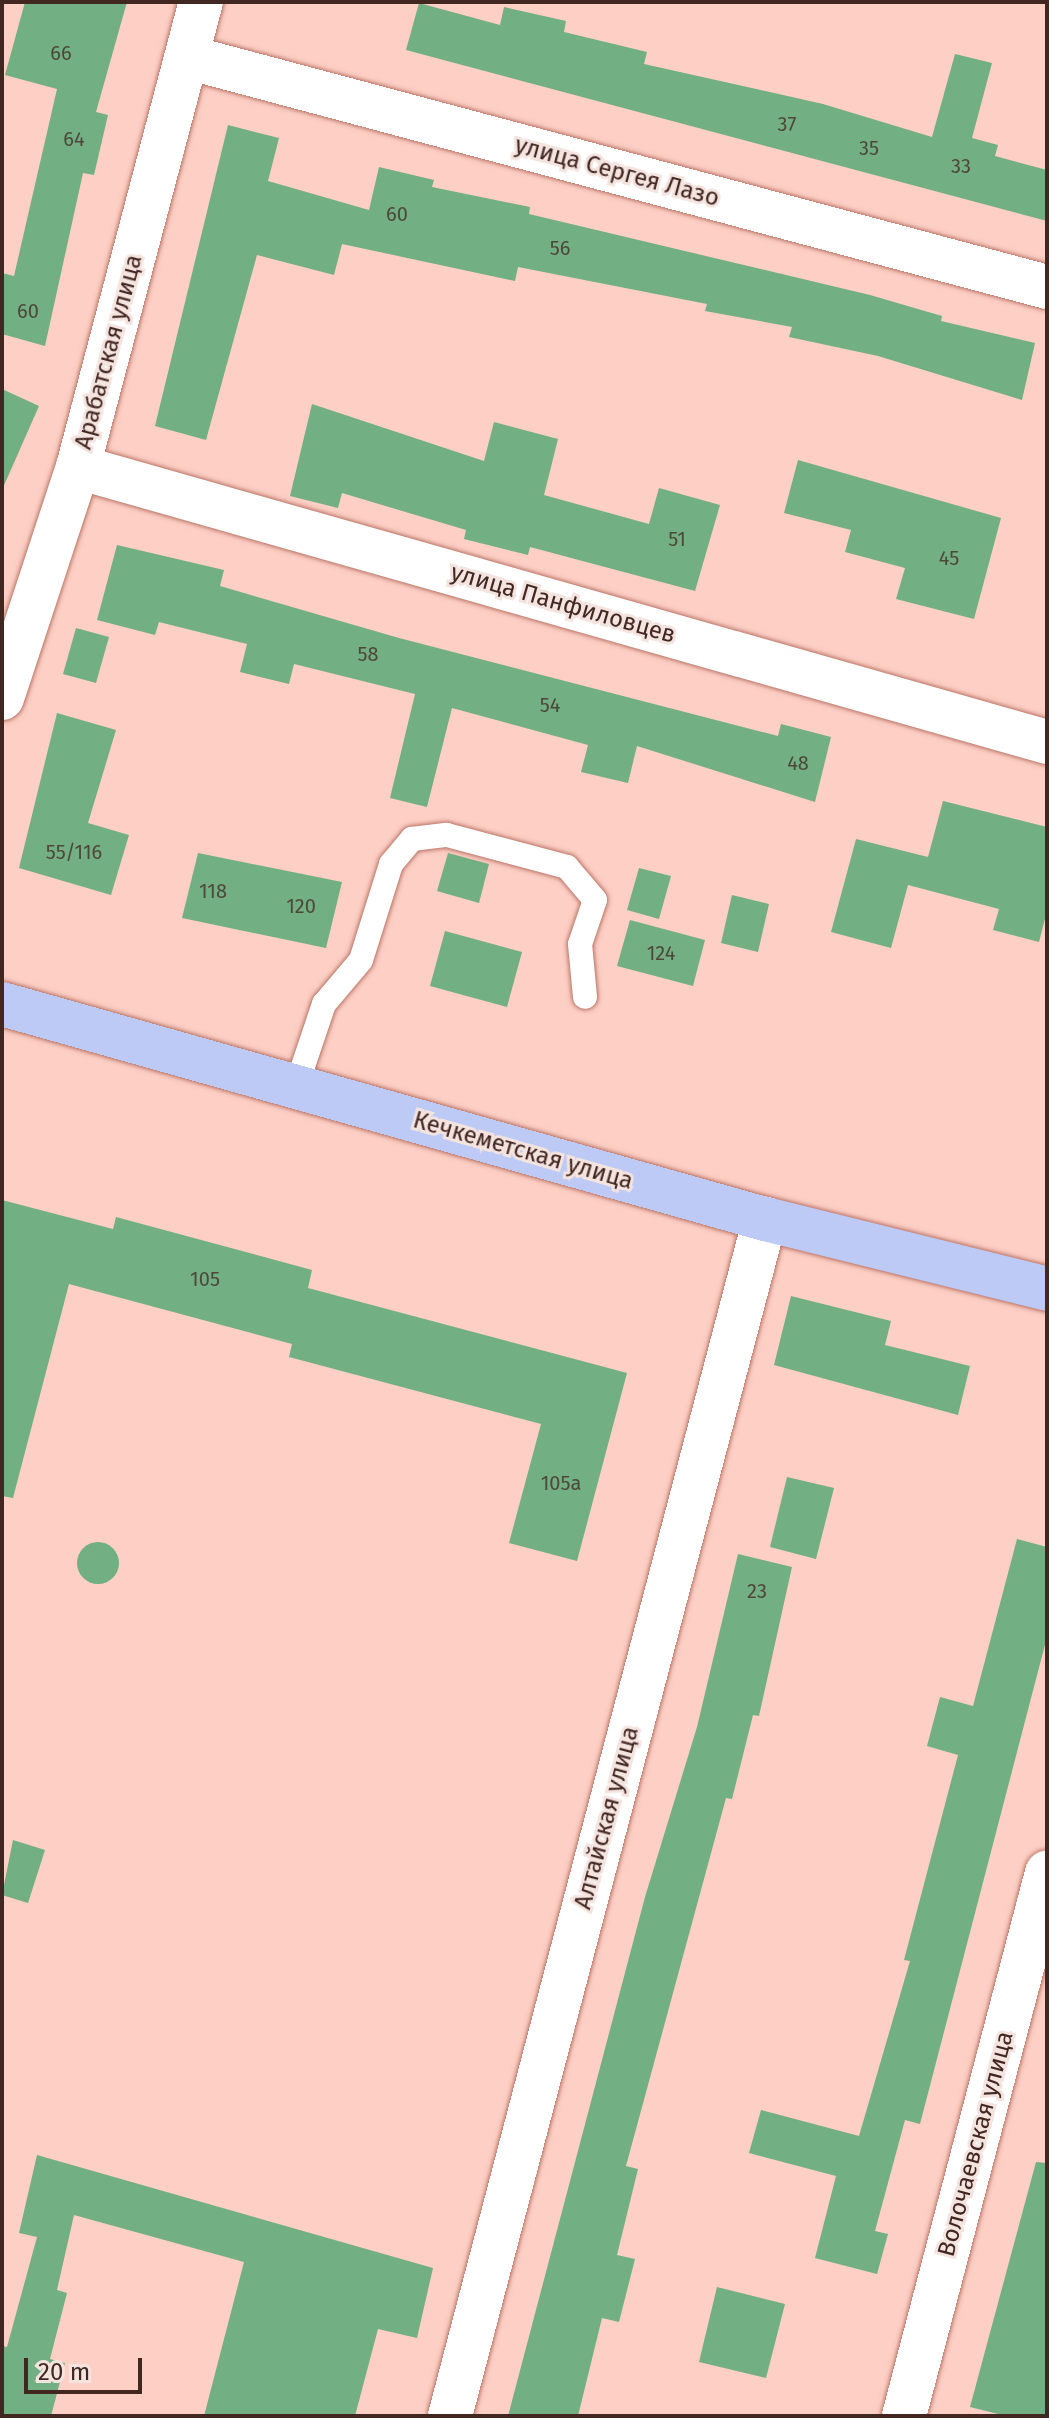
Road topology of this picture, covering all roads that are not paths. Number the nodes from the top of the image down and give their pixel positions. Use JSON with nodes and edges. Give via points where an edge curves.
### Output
{"nodes":[{"id":1,"x":201,"y":2,"type":"edge"},
{"id":2,"x":187,"y":57,"type":"junction"},
{"id":3,"x":1047,"y":287,"type":"edge"},
{"id":4,"x":78,"y":467,"type":"junction"},
{"id":5,"x":2,"y":698,"type":"edge"},
{"id":6,"x":1047,"y":742,"type":"edge"},
{"id":7,"x":585,"y":997,"type":"dead end"},
{"id":8,"x":2,"y":1004,"type":"edge"},
{"id":9,"x":296,"y":1087,"type":"junction"},
{"id":10,"x":765,"y":1219,"type":"junction"},
{"id":11,"x":1047,"y":1289,"type":"edge"},
{"id":12,"x":1047,"y":1873,"type":"edge"},
{"id":13,"x":450,"y":2416,"type":"edge"},
{"id":14,"x":904,"y":2416,"type":"edge"}],
"edges":[{"from":1,"to":2,"type":"street","name":"Арабатская улица"},
{"from":2,"to":3,"type":"street","name":"улица Сергея Лазо"},
{"from":2,"to":4,"type":"street","name":"Арабатская улица"},
{"from":4,"to":5,"type":"street","name":"Арабатская улица"},
{"from":4,"to":6,"type":"street","name":"улица Панфиловцев"},
{"from":7,"to":9,"type":"lane","via":[[580,944],[595,900],[567,867],[447,835],[412,839],[391,864],[361,960],[324,1004]]},
{"from":8,"to":9,"type":"main road","name":"Кечкеметская улица"},
{"from":9,"to":10,"type":"main road","name":"Кечкеметская улица"},
{"from":10,"to":11,"type":"main road","name":"Кечкеметская улица"},
{"from":10,"to":13,"type":"street","name":"Алтайская улица"},
{"from":12,"to":14,"type":"street","name":"Волочаевская улица"}]}
